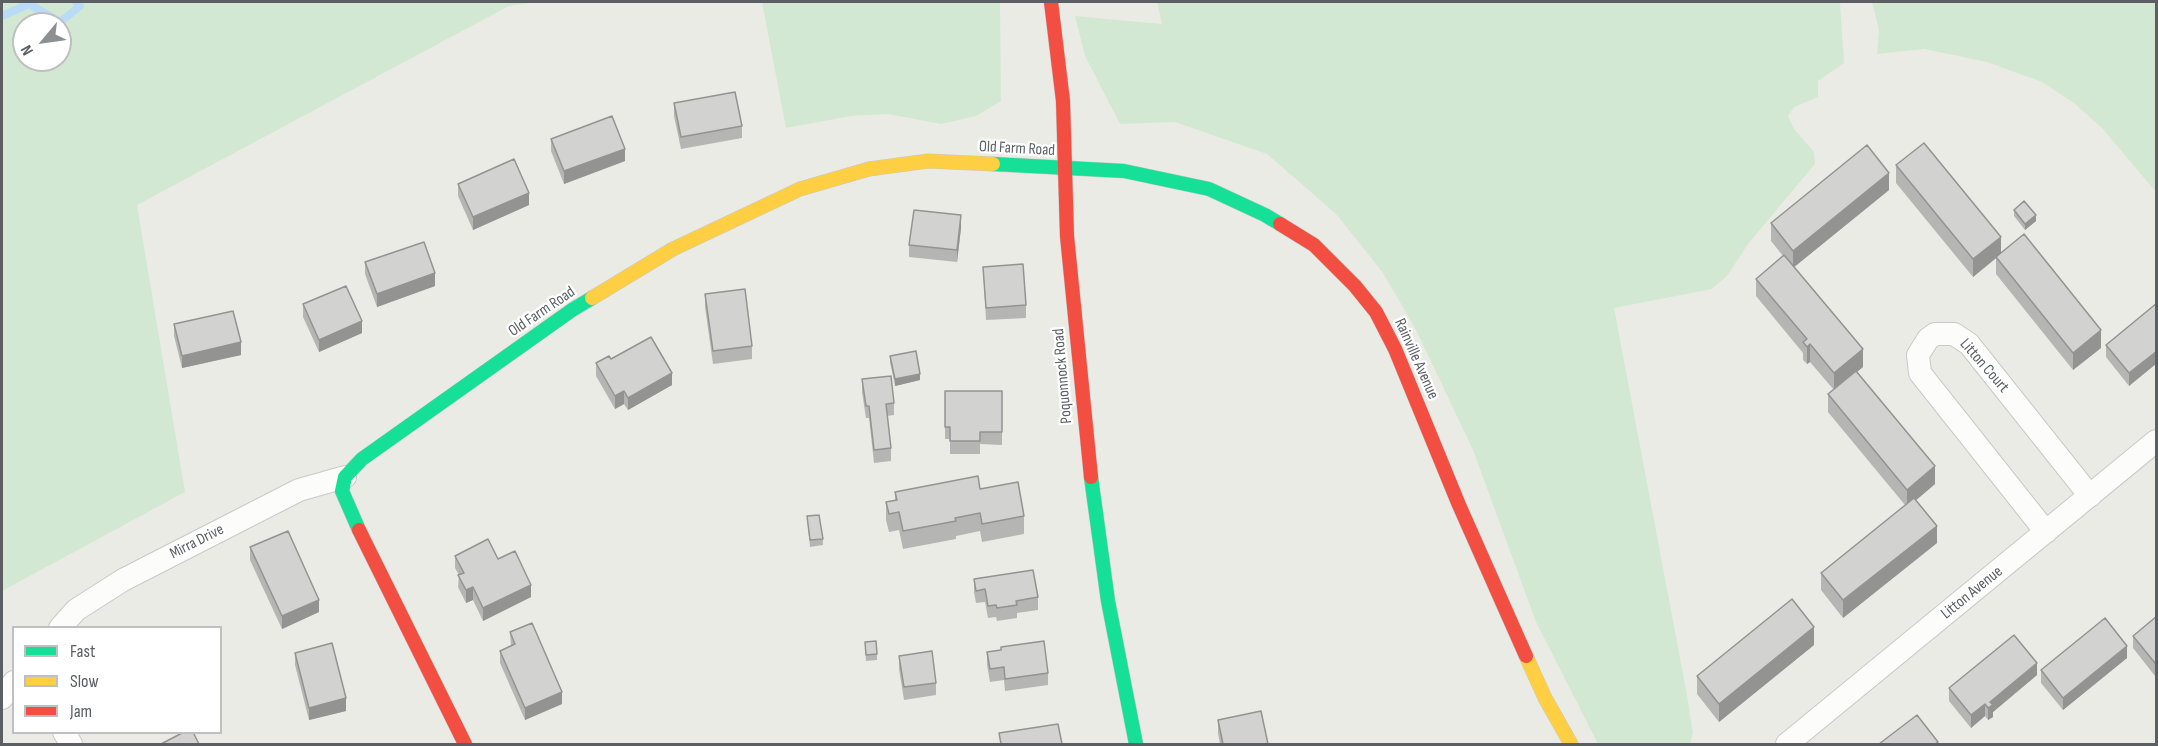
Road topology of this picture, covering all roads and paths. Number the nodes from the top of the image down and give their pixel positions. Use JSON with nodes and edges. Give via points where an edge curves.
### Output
{"nodes":[{"id":1,"x":1051,"y":2,"type":"edge"},
{"id":2,"x":1066,"y":168,"type":"junction"},
{"id":3,"x":2157,"y":441,"type":"edge"},
{"id":4,"x":345,"y":477,"type":"junction"},
{"id":5,"x":2090,"y":496,"type":"junction"},
{"id":6,"x":2046,"y":532,"type":"junction"},
{"id":7,"x":61,"y":626,"type":"edge"},
{"id":8,"x":12,"y":685,"type":"edge"},
{"id":9,"x":2,"y":698,"type":"edge"},
{"id":10,"x":465,"y":744,"type":"edge"},
{"id":11,"x":1136,"y":744,"type":"edge"},
{"id":12,"x":1571,"y":744,"type":"edge"},
{"id":13,"x":1787,"y":744,"type":"edge"}],
"edges":[{"from":1,"to":2,"type":"street","name":"Poquonnock Road","via":[[1063,100]]},
{"from":2,"to":4,"type":"street","name":"Old Farm Road","via":[[928,161],[869,169],[800,189],[673,249],[572,310],[362,459]]},
{"from":2,"to":11,"type":"street","name":"Poquonnock Road","via":[[1066,236],[1087,448],[1108,601]]},
{"from":2,"to":12,"type":"street","name":"Rainville Avenue","via":[[1124,171],[1209,189],[1265,215],[1314,245],[1355,286],[1376,312],[1395,350],[1545,698]]},
{"from":3,"to":5,"type":"street","name":"Litton Avenue"},
{"from":4,"to":7,"type":"street","name":"Mirra Drive","via":[[299,490],[123,580],[76,610]]},
{"from":4,"to":10,"type":"street","via":[[342,491],[348,509]]},
{"from":5,"to":6,"type":"street","name":"Litton Avenue"},
{"from":5,"to":6,"type":"street","name":"Litton Court","via":[[1969,344],[1954,333],[1935,334],[1928,339],[1918,355],[1920,374]]},
{"from":6,"to":13,"type":"street","name":"Litton Avenue"},
{"from":8,"to":9,"type":"street"}]}
